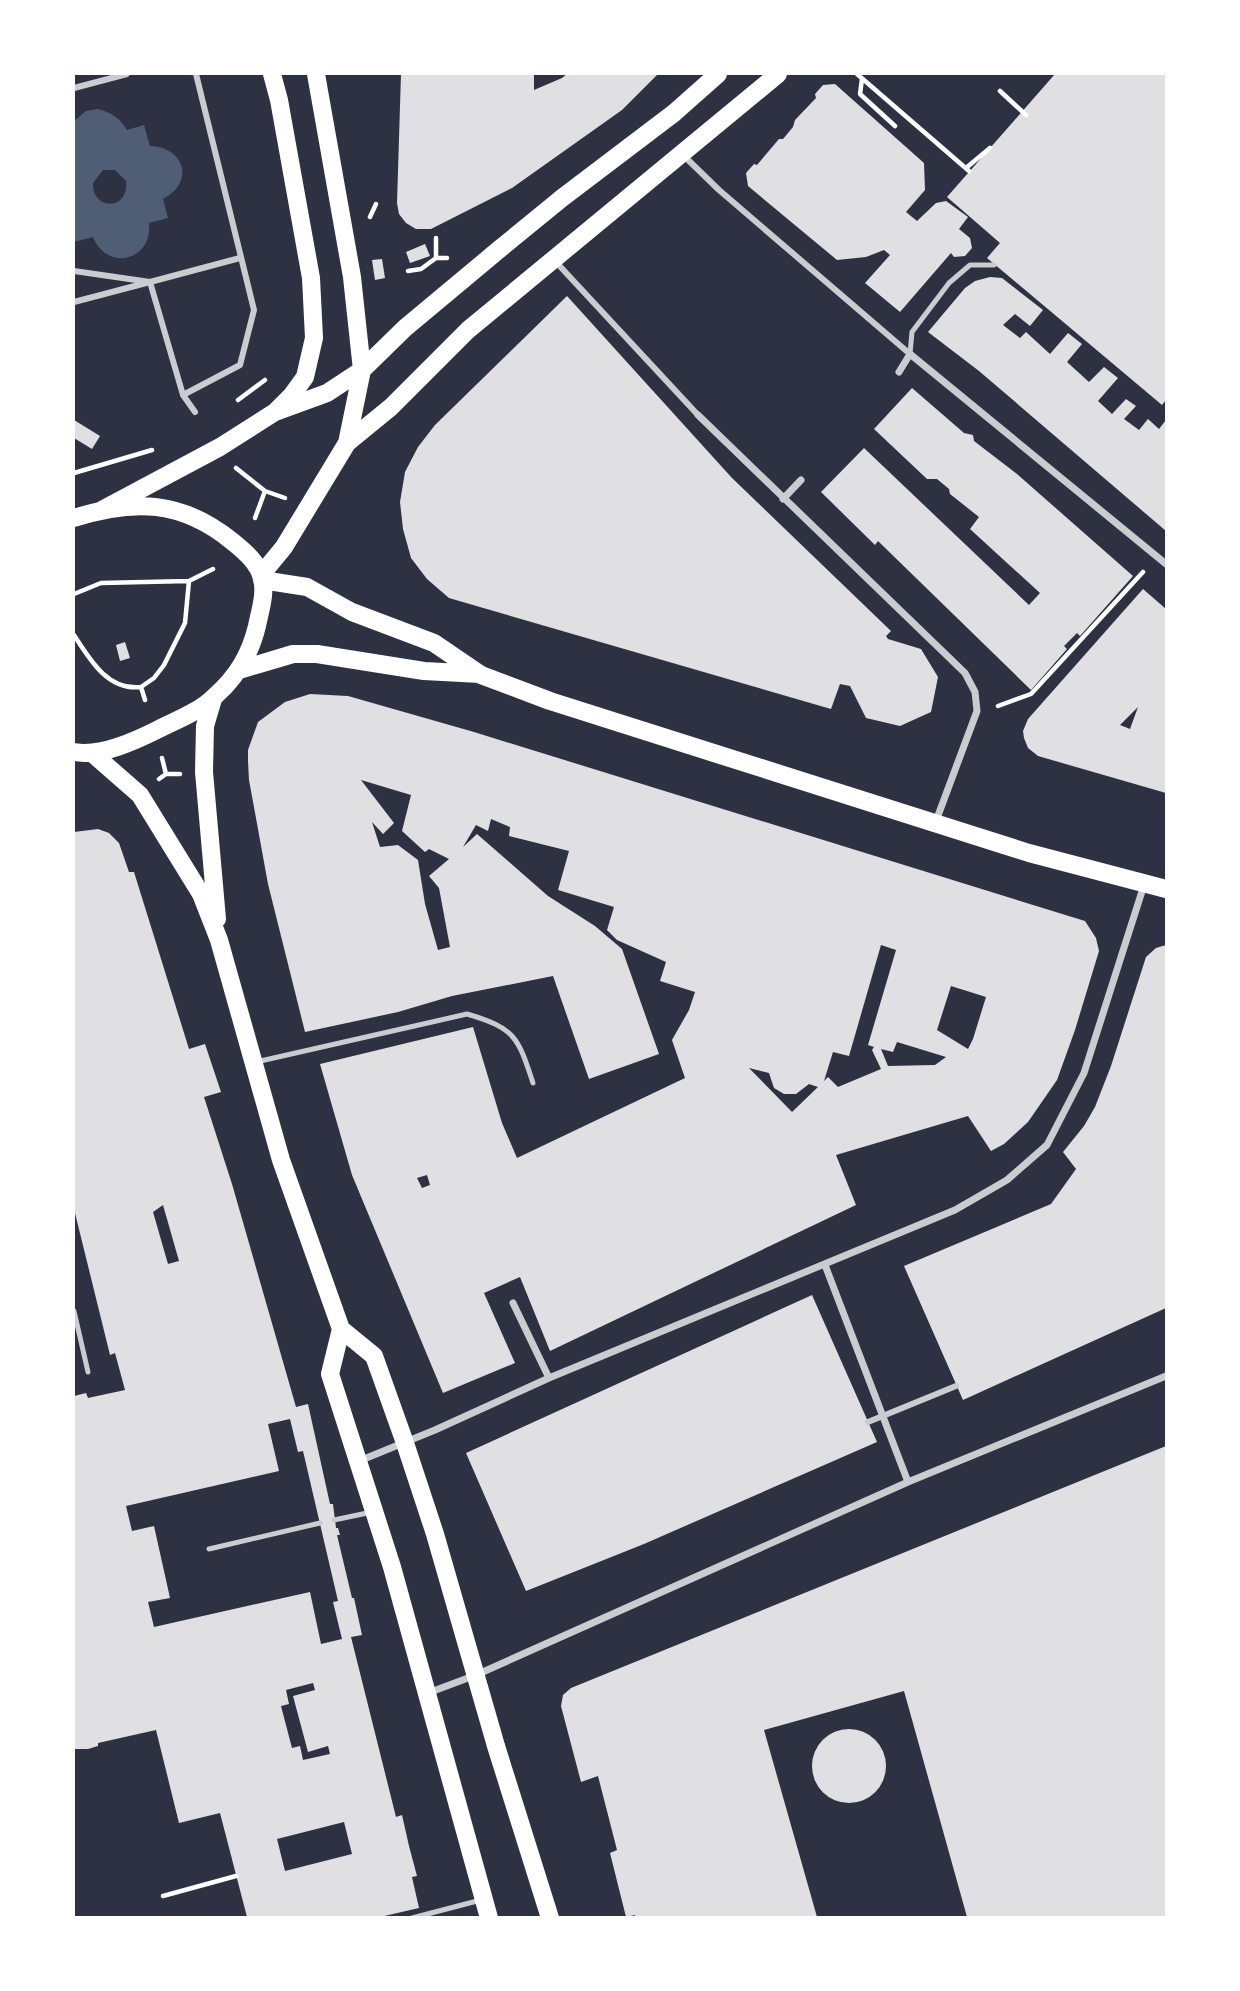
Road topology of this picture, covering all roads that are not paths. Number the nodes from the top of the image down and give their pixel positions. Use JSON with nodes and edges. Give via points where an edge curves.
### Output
{"nodes":[{"id":1,"x":127,"y":74,"type":"edge"},
{"id":2,"x":197,"y":74,"type":"edge"},
{"id":3,"x":272,"y":74,"type":"edge"},
{"id":4,"x":316,"y":74,"type":"edge"},
{"id":5,"x":718,"y":74,"type":"edge"},
{"id":6,"x":778,"y":74,"type":"edge"},
{"id":7,"x":74,"y":88,"type":"edge"},
{"id":8,"x":682,"y":153,"type":"junction"},
{"id":9,"x":240,"y":258,"type":"junction"},
{"id":10,"x":554,"y":259,"type":"junction"},
{"id":11,"x":994,"y":265,"type":"dead end"},
{"id":12,"x":74,"y":271,"type":"edge"},
{"id":13,"x":150,"y":282,"type":"junction"},
{"id":14,"x":74,"y":302,"type":"edge"},
{"id":15,"x":911,"y":354,"type":"junction"},
{"id":16,"x":362,"y":370,"type":"junction"},
{"id":17,"x":899,"y":372,"type":"dead end"},
{"id":18,"x":183,"y":395,"type":"junction"},
{"id":19,"x":195,"y":412,"type":"dead end"},
{"id":20,"x":275,"y":412,"type":"junction"},
{"id":21,"x":698,"y":415,"type":"joint"},
{"id":22,"x":347,"y":443,"type":"junction"},
{"id":23,"x":801,"y":480,"type":"dead end"},
{"id":24,"x":783,"y":499,"type":"junction"},
{"id":25,"x":102,"y":510,"type":"junction"},
{"id":26,"x":74,"y":519,"type":"edge"},
{"id":27,"x":1163,"y":562,"type":"edge"},
{"id":28,"x":262,"y":577,"type":"junction"},
{"id":29,"x":239,"y":670,"type":"junction"},
{"id":30,"x":481,"y":674,"type":"junction"},
{"id":31,"x":213,"y":699,"type":"junction"},
{"id":32,"x":82,"y":753,"type":"edge"},
{"id":33,"x":936,"y":821,"type":"junction"},
{"id":34,"x":1144,"y":884,"type":"junction"},
{"id":35,"x":1167,"y":890,"type":"edge"},
{"id":36,"x":219,"y":940,"type":"junction"},
{"id":37,"x":253,"y":1063,"type":"junction"},
{"id":38,"x":533,"y":1083,"type":"dead end"},
{"id":39,"x":825,"y":1265,"type":"junction"},
{"id":40,"x":513,"y":1303,"type":"dead end"},
{"id":41,"x":74,"y":1311,"type":"edge"},
{"id":42,"x":341,"y":1329,"type":"junction"},
{"id":43,"x":88,"y":1372,"type":"dead end"},
{"id":44,"x":1167,"y":1376,"type":"edge"},
{"id":45,"x":549,"y":1378,"type":"junction"},
{"id":46,"x":956,"y":1386,"type":"dead end"},
{"id":47,"x":868,"y":1422,"type":"dead end"},
{"id":48,"x":405,"y":1443,"type":"junction"},
{"id":49,"x":359,"y":1461,"type":"junction"},
{"id":50,"x":908,"y":1482,"type":"junction"},
{"id":51,"x":375,"y":1511,"type":"junction"},
{"id":52,"x":334,"y":1520,"type":"dead end"},
{"id":53,"x":320,"y":1524,"type":"dead end"},
{"id":54,"x":209,"y":1549,"type":"dead end"},
{"id":55,"x":476,"y":1675,"type":"junction"},
{"id":56,"x":427,"y":1693,"type":"junction"},
{"id":57,"x":484,"y":1899,"type":"junction"},
{"id":58,"x":412,"y":1917,"type":"edge"},
{"id":59,"x":488,"y":1917,"type":"edge"},
{"id":60,"x":550,"y":1917,"type":"edge"}],
"edges":[{"from":1,"to":7,"type":"street"},
{"from":2,"to":9,"type":"street"},
{"from":3,"to":20,"type":"main road","via":[[311,278],[314,338],[305,377]]},
{"from":4,"to":16,"type":"main road","via":[[352,277]]},
{"from":5,"to":16,"type":"main road","via":[[495,251]]},
{"from":6,"to":8,"type":"main road"},
{"from":8,"to":10,"type":"main road"},
{"from":8,"to":15,"type":"street"},
{"from":9,"to":13,"type":"street"},
{"from":9,"to":18,"type":"street","via":[[254,310],[240,365]]},
{"from":10,"to":21,"type":"street"},
{"from":10,"to":22,"type":"main road","via":[[468,330],[391,407]]},
{"from":11,"to":15,"type":"lane","via":[[970,265],[949,283],[912,332]]},
{"from":12,"to":13,"type":"street"},
{"from":13,"to":14,"type":"street"},
{"from":13,"to":18,"type":"street"},
{"from":15,"to":17,"type":"street"},
{"from":15,"to":27,"type":"street"},
{"from":16,"to":20,"type":"main road","via":[[327,393]]},
{"from":16,"to":22,"type":"main road"},
{"from":18,"to":19,"type":"street"},
{"from":20,"to":25,"type":"main road"},
{"from":21,"to":24,"type":"street"},
{"from":22,"to":28,"type":"main road"},
{"from":23,"to":24,"type":"street"},
{"from":24,"to":33,"type":"street","via":[[965,673],[975,692],[977,711],[970,735]]},
{"from":25,"to":26,"type":"main road"},
{"from":25,"to":28,"type":"main road","via":[[160,507],[182,511],[216,528],[247,554]]},
{"from":28,"to":29,"type":"main road","via":[[255,636]]},
{"from":28,"to":30,"type":"main road","via":[[307,587],[352,612],[434,643]]},
{"from":29,"to":30,"type":"main road","via":[[293,654],[317,654],[424,671]]},
{"from":29,"to":31,"type":"main road"},
{"from":30,"to":33,"type":"main road","via":[[550,701]]},
{"from":31,"to":32,"type":"main road","via":[[154,731]]},
{"from":31,"to":36,"type":"main road","via":[[205,726],[204,772]]},
{"from":32,"to":36,"type":"main road","via":[[140,795],[201,894]]},
{"from":33,"to":34,"type":"main road"},
{"from":34,"to":35,"type":"main road"},
{"from":34,"to":39,"type":"street","via":[[1084,1073],[1047,1145],[1007,1180],[955,1210]]},
{"from":36,"to":37,"type":"main road"},
{"from":37,"to":38,"type":"lane","via":[[467,1014],[498,1023],[521,1046]]},
{"from":37,"to":42,"type":"main road","via":[[281,1160]]},
{"from":39,"to":45,"type":"street"},
{"from":39,"to":50,"type":"street"},
{"from":40,"to":45,"type":"street"},
{"from":41,"to":43,"type":"lane"},
{"from":42,"to":48,"type":"main road","via":[[374,1356]]},
{"from":42,"to":49,"type":"main road","via":[[330,1374]]},
{"from":44,"to":50,"type":"street"},
{"from":45,"to":48,"type":"street"},
{"from":46,"to":47,"type":"street"},
{"from":48,"to":49,"type":"street"},
{"from":48,"to":55,"type":"main road"},
{"from":49,"to":51,"type":"main road"},
{"from":50,"to":55,"type":"street"},
{"from":51,"to":52,"type":"lane"},
{"from":51,"to":56,"type":"main road"},
{"from":53,"to":54,"type":"lane"},
{"from":55,"to":56,"type":"street"},
{"from":55,"to":60,"type":"main road"},
{"from":56,"to":57,"type":"main road"},
{"from":57,"to":58,"type":"lane"},
{"from":57,"to":59,"type":"main road"}]}
